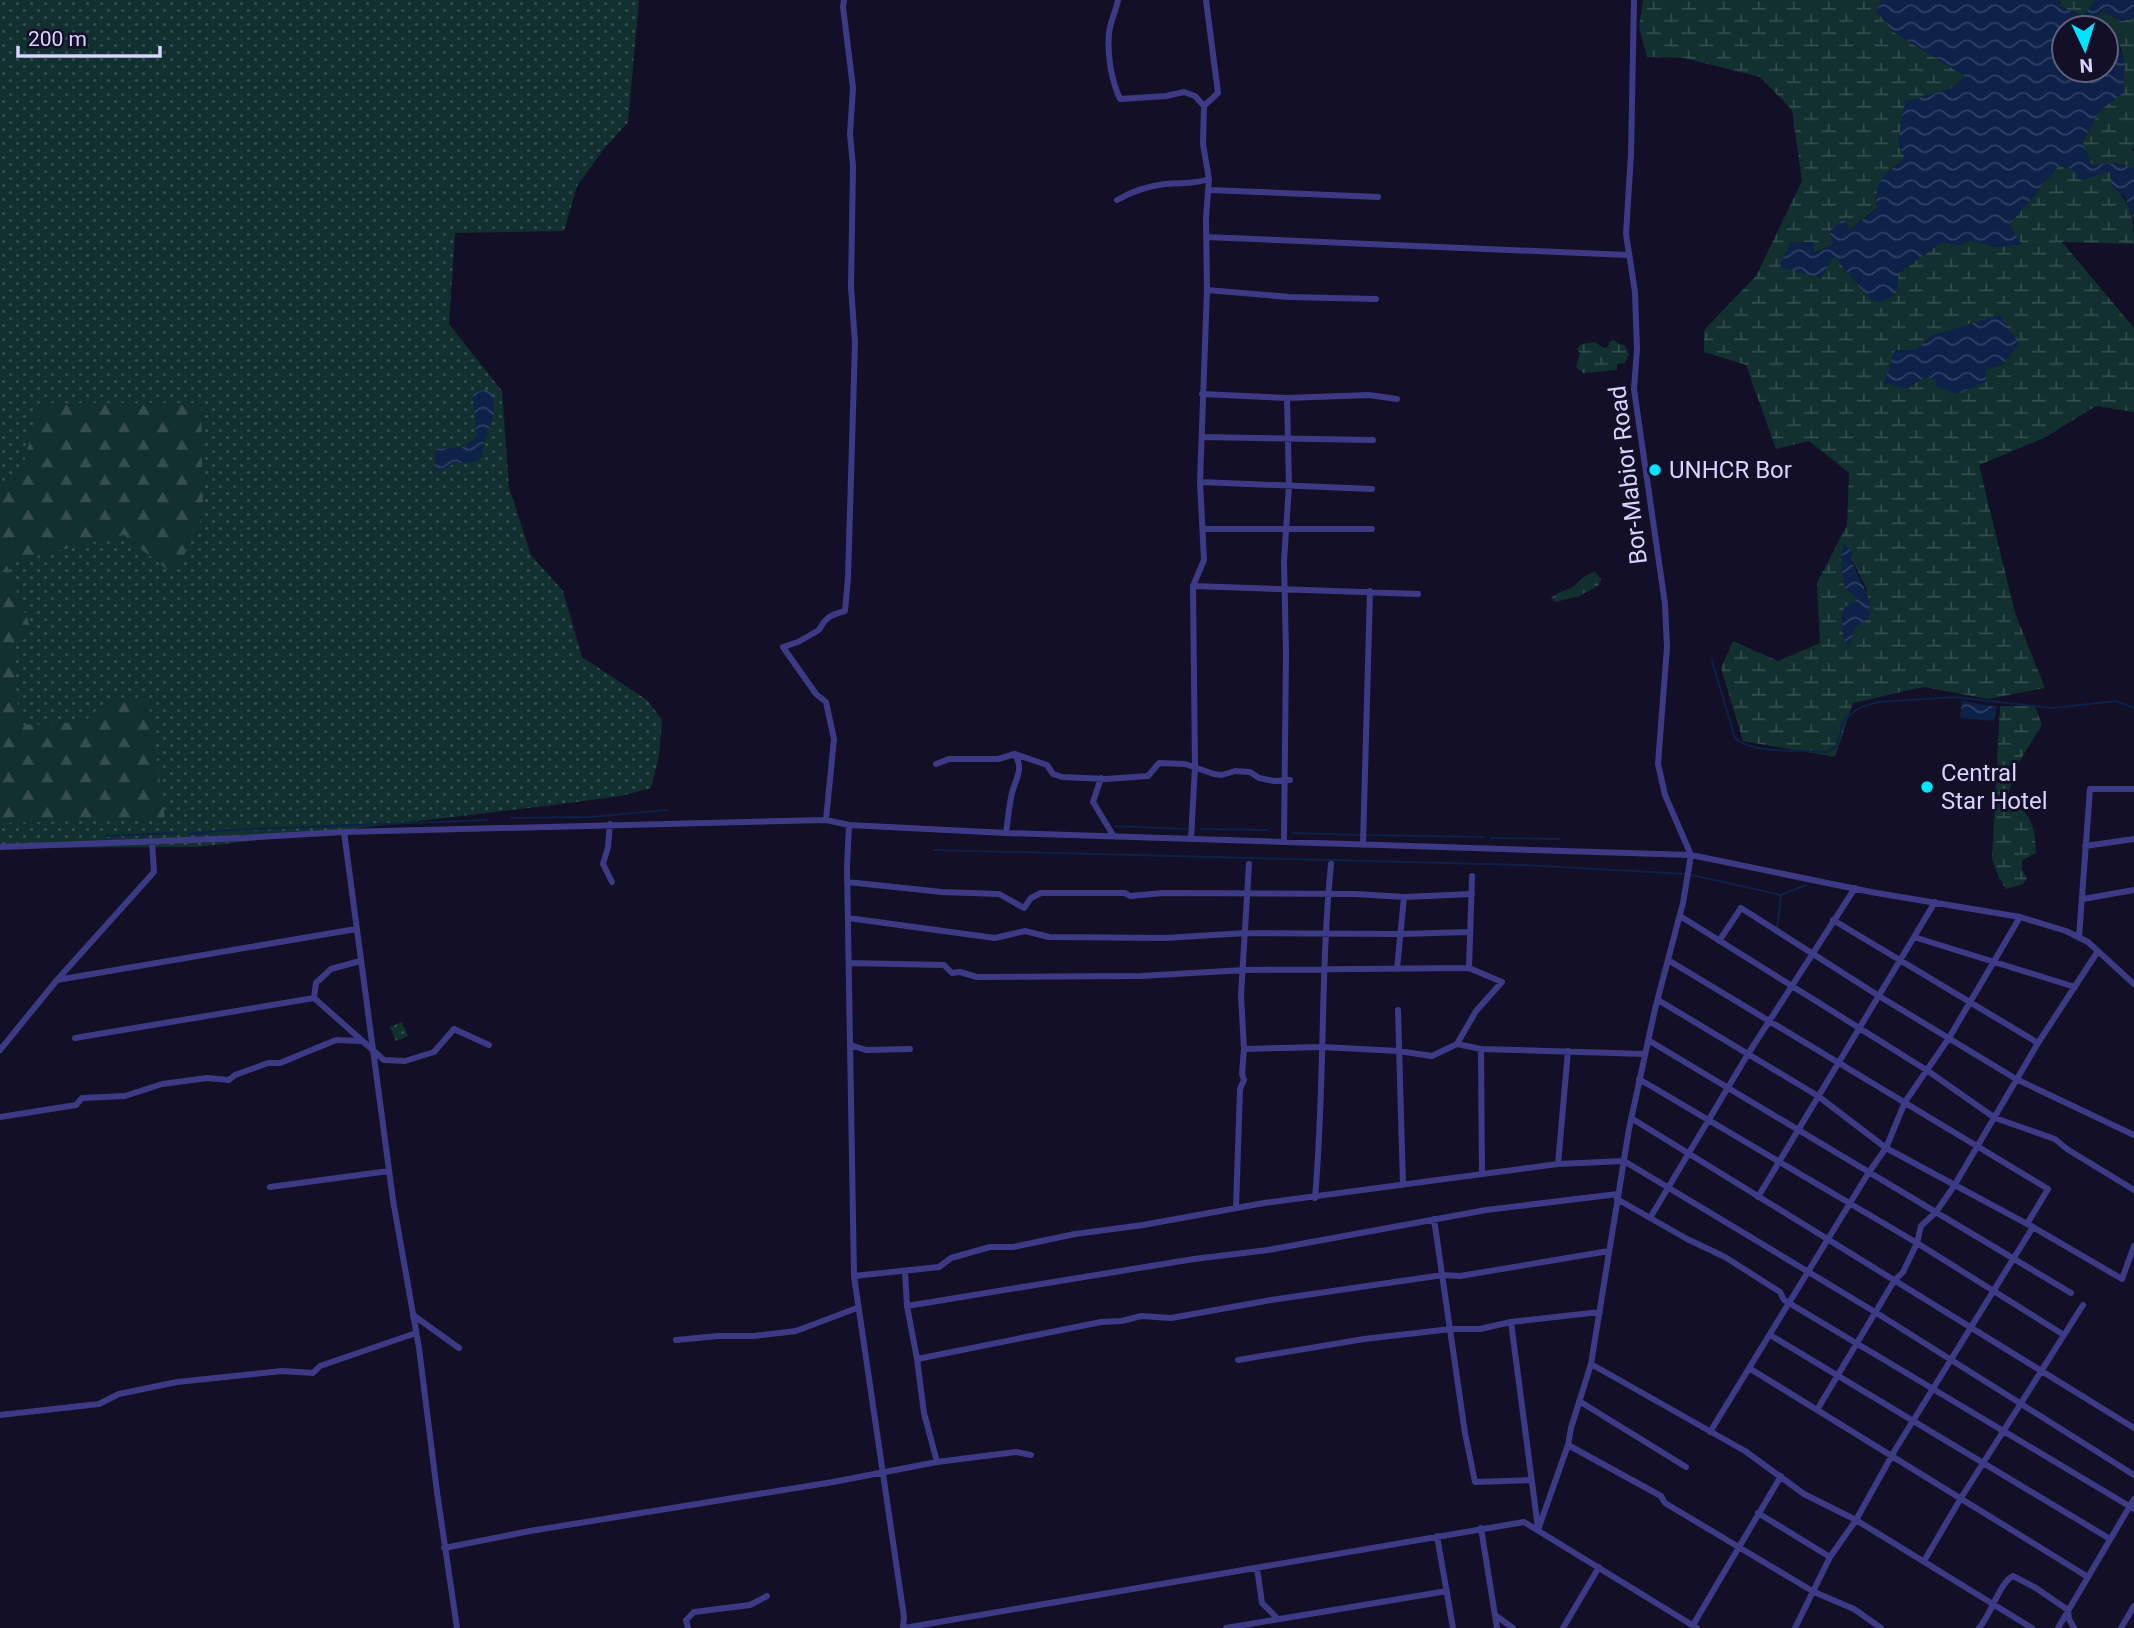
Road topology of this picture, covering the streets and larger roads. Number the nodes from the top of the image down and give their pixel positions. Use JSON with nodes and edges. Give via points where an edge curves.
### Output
{"nodes":[{"id":1,"x":844,"y":0,"type":"edge"},
{"id":2,"x":1118,"y":0,"type":"edge"},
{"id":3,"x":1206,"y":0,"type":"edge"},
{"id":4,"x":1634,"y":0,"type":"edge"},
{"id":5,"x":1204,"y":106,"type":"junction"},
{"id":6,"x":1209,"y":179,"type":"junction"},
{"id":7,"x":1209,"y":190,"type":"junction"},
{"id":8,"x":1378,"y":197,"type":"dead end"},
{"id":9,"x":1116,"y":200,"type":"dead end"},
{"id":10,"x":1206,"y":237,"type":"junction"},
{"id":11,"x":1628,"y":255,"type":"junction"},
{"id":12,"x":1207,"y":290,"type":"junction"},
{"id":13,"x":1376,"y":299,"type":"dead end"},
{"id":14,"x":1202,"y":394,"type":"junction"},
{"id":15,"x":1287,"y":398,"type":"junction"},
{"id":16,"x":1397,"y":399,"type":"dead end"},
{"id":17,"x":1202,"y":437,"type":"junction"},
{"id":18,"x":1287,"y":438,"type":"junction"},
{"id":19,"x":1373,"y":440,"type":"dead end"},
{"id":20,"x":1200,"y":482,"type":"junction"},
{"id":21,"x":1289,"y":486,"type":"junction"},
{"id":22,"x":1372,"y":489,"type":"dead end"},
{"id":23,"x":1204,"y":529,"type":"junction"},
{"id":24,"x":1372,"y":530,"type":"dead end"},
{"id":25,"x":1285,"y":531,"type":"junction"},
{"id":26,"x":1193,"y":586,"type":"junction"},
{"id":27,"x":1284,"y":588,"type":"junction"},
{"id":28,"x":1370,"y":591,"type":"junction"},
{"id":29,"x":1418,"y":594,"type":"dead end"},
{"id":30,"x":1015,"y":754,"type":"junction"},
{"id":31,"x":936,"y":764,"type":"dead end"},
{"id":32,"x":1195,"y":767,"type":"junction"},
{"id":33,"x":1101,"y":778,"type":"junction"},
{"id":34,"x":1287,"y":780,"type":"junction"},
{"id":35,"x":2134,"y":789,"type":"edge"},
{"id":36,"x":826,"y":820,"type":"junction"},
{"id":37,"x":610,"y":824,"type":"junction"},
{"id":38,"x":849,"y":825,"type":"junction"},
{"id":39,"x":344,"y":832,"type":"junction"},
{"id":40,"x":1006,"y":833,"type":"junction"},
{"id":41,"x":1113,"y":835,"type":"junction"},
{"id":42,"x":1191,"y":839,"type":"junction"},
{"id":43,"x":2134,"y":839,"type":"edge"},
{"id":44,"x":152,"y":842,"type":"junction"},
{"id":45,"x":1284,"y":842,"type":"junction"},
{"id":46,"x":1363,"y":845,"type":"junction"},
{"id":47,"x":2085,"y":846,"type":"junction"},
{"id":48,"x":0,"y":848,"type":"edge"},
{"id":49,"x":1691,"y":855,"type":"junction"},
{"id":50,"x":1249,"y":864,"type":"dead end"},
{"id":51,"x":1332,"y":864,"type":"dead end"},
{"id":52,"x":1472,"y":876,"type":"dead end"},
{"id":53,"x":612,"y":882,"type":"dead end"},
{"id":54,"x":847,"y":882,"type":"junction"},
{"id":55,"x":1855,"y":887,"type":"junction"},
{"id":56,"x":2134,"y":890,"type":"edge"},
{"id":57,"x":1248,"y":893,"type":"junction"},
{"id":58,"x":1472,"y":894,"type":"junction"},
{"id":59,"x":1328,"y":895,"type":"junction"},
{"id":60,"x":1404,"y":897,"type":"junction"},
{"id":61,"x":2082,"y":899,"type":"junction"},
{"id":62,"x":1935,"y":902,"type":"junction"},
{"id":63,"x":1680,"y":916,"type":"junction"},
{"id":64,"x":2020,"y":917,"type":"junction"},
{"id":65,"x":848,"y":918,"type":"junction"},
{"id":66,"x":1833,"y":920,"type":"junction"},
{"id":67,"x":356,"y":929,"type":"junction"},
{"id":68,"x":1469,"y":932,"type":"junction"},
{"id":69,"x":1247,"y":933,"type":"junction"},
{"id":70,"x":1326,"y":934,"type":"junction"},
{"id":71,"x":1401,"y":934,"type":"junction"},
{"id":72,"x":1914,"y":937,"type":"junction"},
{"id":73,"x":2079,"y":937,"type":"junction"},
{"id":74,"x":1719,"y":941,"type":"junction"},
{"id":75,"x":2098,"y":951,"type":"junction"},
{"id":76,"x":1812,"y":953,"type":"junction"},
{"id":77,"x":1668,"y":960,"type":"junction"},
{"id":78,"x":1900,"y":960,"type":"junction"},
{"id":79,"x":1995,"y":960,"type":"junction"},
{"id":80,"x":360,"y":961,"type":"junction"},
{"id":81,"x":849,"y":963,"type":"junction"},
{"id":82,"x":1469,"y":968,"type":"junction"},
{"id":83,"x":1323,"y":969,"type":"junction"},
{"id":84,"x":1397,"y":969,"type":"junction"},
{"id":85,"x":1244,"y":970,"type":"junction"},
{"id":86,"x":57,"y":980,"type":"junction"},
{"id":87,"x":2134,"y":984,"type":"edge"},
{"id":88,"x":1791,"y":986,"type":"junction"},
{"id":89,"x":2075,"y":986,"type":"junction"},
{"id":90,"x":1878,"y":996,"type":"junction"},
{"id":91,"x":314,"y":998,"type":"junction"},
{"id":92,"x":1658,"y":1000,"type":"junction"},
{"id":93,"x":1969,"y":1002,"type":"junction"},
{"id":94,"x":1398,"y":1010,"type":"dead end"},
{"id":95,"x":1769,"y":1021,"type":"junction"},
{"id":96,"x":1859,"y":1028,"type":"junction"},
{"id":97,"x":75,"y":1038,"type":"dead end"},
{"id":98,"x":1949,"y":1038,"type":"junction"},
{"id":99,"x":1648,"y":1040,"type":"junction"},
{"id":100,"x":362,"y":1041,"type":"junction"},
{"id":101,"x":2038,"y":1043,"type":"junction"},
{"id":102,"x":1457,"y":1044,"type":"junction"},
{"id":103,"x":489,"y":1045,"type":"dead end"},
{"id":104,"x":850,"y":1045,"type":"junction"},
{"id":105,"x":1323,"y":1047,"type":"junction"},
{"id":106,"x":910,"y":1049,"type":"dead end"},
{"id":107,"x":1244,"y":1049,"type":"junction"},
{"id":108,"x":1481,"y":1049,"type":"junction"},
{"id":109,"x":0,"y":1050,"type":"edge"},
{"id":110,"x":372,"y":1051,"type":"junction"},
{"id":111,"x":1398,"y":1051,"type":"junction"},
{"id":112,"x":1568,"y":1051,"type":"junction"},
{"id":113,"x":1645,"y":1054,"type":"junction"},
{"id":114,"x":1748,"y":1054,"type":"junction"},
{"id":115,"x":1839,"y":1062,"type":"junction"},
{"id":116,"x":1928,"y":1071,"type":"junction"},
{"id":117,"x":1639,"y":1079,"type":"junction"},
{"id":118,"x":2016,"y":1079,"type":"junction"},
{"id":119,"x":1727,"y":1088,"type":"junction"},
{"id":120,"x":1818,"y":1096,"type":"junction"},
{"id":121,"x":1905,"y":1102,"type":"junction"},
{"id":122,"x":0,"y":1117,"type":"edge"},
{"id":123,"x":1631,"y":1118,"type":"junction"},
{"id":124,"x":1995,"y":1118,"type":"junction"},
{"id":125,"x":1708,"y":1119,"type":"junction"},
{"id":126,"x":1798,"y":1130,"type":"junction"},
{"id":127,"x":2134,"y":1135,"type":"edge"},
{"id":128,"x":1976,"y":1145,"type":"junction"},
{"id":129,"x":1886,"y":1148,"type":"junction"},
{"id":130,"x":1687,"y":1153,"type":"junction"},
{"id":131,"x":1624,"y":1161,"type":"junction"},
{"id":132,"x":1780,"y":1161,"type":"junction"},
{"id":133,"x":1558,"y":1164,"type":"junction"},
{"id":134,"x":389,"y":1171,"type":"junction"},
{"id":135,"x":1869,"y":1172,"type":"junction"},
{"id":136,"x":1482,"y":1174,"type":"junction"},
{"id":137,"x":1403,"y":1185,"type":"junction"},
{"id":138,"x":1954,"y":1186,"type":"junction"},
{"id":139,"x":270,"y":1187,"type":"dead end"},
{"id":140,"x":1669,"y":1187,"type":"junction"},
{"id":141,"x":2134,"y":1190,"type":"edge"},
{"id":142,"x":1618,"y":1196,"type":"junction"},
{"id":143,"x":1758,"y":1197,"type":"junction"},
{"id":144,"x":1315,"y":1198,"type":"junction"},
{"id":145,"x":1850,"y":1203,"type":"junction"},
{"id":146,"x":1236,"y":1208,"type":"junction"},
{"id":147,"x":1936,"y":1212,"type":"junction"},
{"id":148,"x":1650,"y":1218,"type":"junction"},
{"id":149,"x":1434,"y":1219,"type":"junction"},
{"id":150,"x":2030,"y":1226,"type":"junction"},
{"id":151,"x":1828,"y":1240,"type":"junction"},
{"id":152,"x":1917,"y":1243,"type":"junction"},
{"id":153,"x":2134,"y":1246,"type":"edge"},
{"id":154,"x":1609,"y":1251,"type":"junction"},
{"id":155,"x":2015,"y":1260,"type":"junction"},
{"id":156,"x":1809,"y":1271,"type":"junction"},
{"id":157,"x":905,"y":1272,"type":"junction"},
{"id":158,"x":1443,"y":1275,"type":"junction"},
{"id":159,"x":854,"y":1276,"type":"junction"},
{"id":160,"x":1894,"y":1281,"type":"junction"},
{"id":161,"x":1994,"y":1293,"type":"junction"},
{"id":162,"x":2071,"y":1293,"type":"dead end"},
{"id":163,"x":1789,"y":1304,"type":"junction"},
{"id":164,"x":2083,"y":1305,"type":"dead end"},
{"id":165,"x":907,"y":1306,"type":"junction"},
{"id":166,"x":858,"y":1308,"type":"junction"},
{"id":167,"x":1600,"y":1312,"type":"junction"},
{"id":168,"x":1875,"y":1312,"type":"junction"},
{"id":169,"x":414,"y":1315,"type":"junction"},
{"id":170,"x":1511,"y":1322,"type":"junction"},
{"id":171,"x":1972,"y":1328,"type":"junction"},
{"id":172,"x":1451,"y":1329,"type":"junction"},
{"id":173,"x":416,"y":1333,"type":"junction"},
{"id":174,"x":1770,"y":1335,"type":"junction"},
{"id":175,"x":2064,"y":1335,"type":"junction"},
{"id":176,"x":676,"y":1340,"type":"dead end"},
{"id":177,"x":1856,"y":1343,"type":"junction"},
{"id":178,"x":459,"y":1348,"type":"dead end"},
{"id":179,"x":917,"y":1359,"type":"junction"},
{"id":180,"x":1238,"y":1360,"type":"dead end"},
{"id":181,"x":1951,"y":1361,"type":"junction"},
{"id":182,"x":1591,"y":1364,"type":"junction"},
{"id":183,"x":1749,"y":1368,"type":"junction"},
{"id":184,"x":2041,"y":1371,"type":"junction"},
{"id":185,"x":1838,"y":1375,"type":"junction"},
{"id":186,"x":1934,"y":1388,"type":"junction"},
{"id":187,"x":1579,"y":1401,"type":"junction"},
{"id":188,"x":2020,"y":1404,"type":"junction"},
{"id":189,"x":1817,"y":1410,"type":"junction"},
{"id":190,"x":0,"y":1415,"type":"edge"},
{"id":191,"x":1913,"y":1421,"type":"junction"},
{"id":192,"x":2134,"y":1428,"type":"edge"},
{"id":193,"x":2003,"y":1430,"type":"junction"},
{"id":194,"x":1710,"y":1432,"type":"junction"},
{"id":195,"x":1568,"y":1445,"type":"junction"},
{"id":196,"x":1031,"y":1455,"type":"dead end"},
{"id":197,"x":1891,"y":1456,"type":"junction"},
{"id":198,"x":937,"y":1462,"type":"junction"},
{"id":199,"x":1983,"y":1463,"type":"junction"},
{"id":200,"x":1686,"y":1467,"type":"dead end"},
{"id":201,"x":884,"y":1472,"type":"junction"},
{"id":202,"x":2134,"y":1475,"type":"edge"},
{"id":203,"x":1781,"y":1476,"type":"junction"},
{"id":204,"x":1531,"y":1480,"type":"junction"},
{"id":205,"x":1961,"y":1498,"type":"junction"},
{"id":206,"x":2134,"y":1499,"type":"edge"},
{"id":207,"x":2132,"y":1508,"type":"edge"},
{"id":208,"x":1758,"y":1513,"type":"junction"},
{"id":209,"x":1856,"y":1520,"type":"junction"},
{"id":210,"x":1481,"y":1528,"type":"junction"},
{"id":211,"x":1538,"y":1530,"type":"junction"},
{"id":212,"x":1437,"y":1536,"type":"junction"},
{"id":213,"x":2110,"y":1539,"type":"junction"},
{"id":214,"x":1738,"y":1547,"type":"junction"},
{"id":215,"x":444,"y":1548,"type":"junction"},
{"id":216,"x":1830,"y":1557,"type":"junction"},
{"id":217,"x":1924,"y":1560,"type":"junction"},
{"id":218,"x":1599,"y":1567,"type":"junction"},
{"id":219,"x":1257,"y":1568,"type":"junction"},
{"id":220,"x":2088,"y":1577,"type":"junction"},
{"id":221,"x":1447,"y":1591,"type":"junction"},
{"id":222,"x":1814,"y":1592,"type":"junction"},
{"id":223,"x":767,"y":1596,"type":"dead end"},
{"id":224,"x":1994,"y":1606,"type":"junction"},
{"id":225,"x":2134,"y":1606,"type":"edge"},
{"id":226,"x":2068,"y":1610,"type":"junction"},
{"id":227,"x":1495,"y":1615,"type":"junction"},
{"id":228,"x":957,"y":1619,"type":"junction"},
{"id":229,"x":1278,"y":1619,"type":"junction"},
{"id":230,"x":1695,"y":1627,"type":"edge"},
{"id":231,"x":457,"y":1628,"type":"edge"},
{"id":232,"x":688,"y":1628,"type":"edge"},
{"id":233,"x":903,"y":1628,"type":"edge"},
{"id":234,"x":958,"y":1628,"type":"edge"},
{"id":235,"x":1226,"y":1628,"type":"edge"},
{"id":236,"x":1453,"y":1628,"type":"edge"},
{"id":237,"x":1497,"y":1628,"type":"edge"},
{"id":238,"x":1513,"y":1628,"type":"edge"},
{"id":239,"x":1563,"y":1628,"type":"edge"},
{"id":240,"x":1795,"y":1628,"type":"edge"},
{"id":241,"x":1881,"y":1628,"type":"edge"},
{"id":242,"x":1979,"y":1628,"type":"edge"},
{"id":243,"x":2032,"y":1628,"type":"edge"},
{"id":244,"x":2058,"y":1628,"type":"edge"},
{"id":245,"x":2074,"y":1628,"type":"edge"},
{"id":246,"x":2121,"y":1628,"type":"edge"}],
"edges":[{"from":1,"to":36,"type":"street","via":[[853,88],[851,287],[855,329],[845,611],[829,616],[819,631],[783,647],[826,702],[834,739]]},
{"from":2,"to":5,"type":"street","via":[[1108,52],[1113,84],[1121,99],[1184,92]]},
{"from":3,"to":5,"type":"street","via":[[1218,93]]},
{"from":4,"to":11,"type":"street","name":"Bor-Mabior Road","via":[[1625,217]]},
{"from":5,"to":6,"type":"street","via":[[1203,144]]},
{"from":6,"to":7,"type":"street"},
{"from":6,"to":9,"type":"street","via":[[1158,185]]},
{"from":7,"to":8,"type":"street"},
{"from":7,"to":10,"type":"street"},
{"from":10,"to":11,"type":"street"},
{"from":10,"to":12,"type":"street"},
{"from":11,"to":49,"type":"street","name":"Bor-Mabior Road","via":[[1635,292],[1634,389],[1667,647],[1659,774]]},
{"from":12,"to":13,"type":"street"},
{"from":12,"to":14,"type":"street"},
{"from":14,"to":15,"type":"street"},
{"from":14,"to":17,"type":"street"},
{"from":15,"to":16,"type":"street","via":[[1369,395]]},
{"from":15,"to":18,"type":"street"},
{"from":17,"to":18,"type":"street"},
{"from":17,"to":20,"type":"street"},
{"from":18,"to":19,"type":"street"},
{"from":18,"to":21,"type":"street"},
{"from":20,"to":21,"type":"street"},
{"from":20,"to":23,"type":"street"},
{"from":21,"to":22,"type":"street"},
{"from":21,"to":25,"type":"street"},
{"from":23,"to":25,"type":"street"},
{"from":23,"to":26,"type":"street","via":[[1204,561]]},
{"from":24,"to":25,"type":"street"},
{"from":25,"to":27,"type":"street"},
{"from":26,"to":27,"type":"street"},
{"from":26,"to":32,"type":"street"},
{"from":27,"to":28,"type":"street"},
{"from":27,"to":34,"type":"street"},
{"from":28,"to":29,"type":"street"},
{"from":28,"to":46,"type":"street"},
{"from":30,"to":31,"type":"street"},
{"from":30,"to":33,"type":"street","via":[[1046,765],[1062,777]]},
{"from":30,"to":40,"type":"street","via":[[1019,778],[1012,791]]},
{"from":32,"to":33,"type":"street","via":[[1159,763],[1148,776]]},
{"from":32,"to":34,"type":"street","via":[[1214,774],[1250,772],[1259,778]]},
{"from":32,"to":42,"type":"street"},
{"from":33,"to":41,"type":"street","via":[[1093,802]]},
{"from":34,"to":45,"type":"street"},
{"from":35,"to":47,"type":"street","via":[[2091,789]]},
{"from":36,"to":37,"type":"street"},
{"from":36,"to":38,"type":"street"},
{"from":37,"to":39,"type":"street"},
{"from":37,"to":53,"type":"street","via":[[603,864]]},
{"from":38,"to":40,"type":"street"},
{"from":38,"to":54,"type":"street"},
{"from":39,"to":44,"type":"street"},
{"from":39,"to":67,"type":"street"},
{"from":40,"to":41,"type":"street"},
{"from":41,"to":42,"type":"street"},
{"from":42,"to":45,"type":"street"},
{"from":43,"to":47,"type":"street"},
{"from":44,"to":48,"type":"street"},
{"from":44,"to":86,"type":"street","via":[[154,872]]},
{"from":45,"to":46,"type":"street"},
{"from":46,"to":49,"type":"street"},
{"from":47,"to":61,"type":"street"},
{"from":49,"to":55,"type":"street"},
{"from":49,"to":63,"type":"street"},
{"from":50,"to":57,"type":"street"},
{"from":51,"to":59,"type":"street"},
{"from":52,"to":58,"type":"street"},
{"from":54,"to":57,"type":"street","via":[[999,894],[1024,908],[1041,893]]},
{"from":54,"to":65,"type":"street"},
{"from":55,"to":62,"type":"street"},
{"from":55,"to":66,"type":"street"},
{"from":56,"to":61,"type":"street"},
{"from":57,"to":59,"type":"street"},
{"from":57,"to":69,"type":"street"},
{"from":58,"to":60,"type":"street"},
{"from":58,"to":68,"type":"street"},
{"from":59,"to":60,"type":"street"},
{"from":59,"to":70,"type":"street"},
{"from":60,"to":71,"type":"street"},
{"from":61,"to":73,"type":"street"},
{"from":62,"to":64,"type":"street"},
{"from":62,"to":72,"type":"street"},
{"from":63,"to":74,"type":"street"},
{"from":63,"to":77,"type":"street"},
{"from":64,"to":73,"type":"street"},
{"from":64,"to":79,"type":"street"},
{"from":65,"to":69,"type":"street","via":[[995,938],[1025,931],[1049,937],[1109,938]]},
{"from":65,"to":81,"type":"street"},
{"from":66,"to":76,"type":"street"},
{"from":66,"to":78,"type":"street"},
{"from":67,"to":80,"type":"street"},
{"from":67,"to":86,"type":"street"},
{"from":68,"to":71,"type":"street"},
{"from":68,"to":82,"type":"street"},
{"from":69,"to":70,"type":"street"},
{"from":69,"to":85,"type":"street"},
{"from":70,"to":71,"type":"street"},
{"from":70,"to":83,"type":"street"},
{"from":71,"to":84,"type":"street"},
{"from":72,"to":78,"type":"street"},
{"from":72,"to":79,"type":"street"},
{"from":73,"to":75,"type":"street"},
{"from":74,"to":76,"type":"street","via":[[1741,908]]},
{"from":74,"to":88,"type":"street"},
{"from":75,"to":87,"type":"street"},
{"from":75,"to":89,"type":"street"},
{"from":76,"to":88,"type":"street"},
{"from":76,"to":90,"type":"street"},
{"from":77,"to":92,"type":"street"},
{"from":77,"to":95,"type":"street"},
{"from":78,"to":90,"type":"street"},
{"from":78,"to":93,"type":"street"},
{"from":79,"to":89,"type":"street"},
{"from":79,"to":93,"type":"street"},
{"from":80,"to":91,"type":"street","via":[[331,969],[316,983]]},
{"from":80,"to":110,"type":"street"},
{"from":81,"to":85,"type":"street","via":[[944,965],[952,973],[977,977]]},
{"from":81,"to":104,"type":"street"},
{"from":82,"to":84,"type":"street"},
{"from":82,"to":102,"type":"street","via":[[1502,982],[1476,1011]]},
{"from":83,"to":84,"type":"street"},
{"from":83,"to":85,"type":"street"},
{"from":83,"to":105,"type":"street"},
{"from":85,"to":107,"type":"street"},
{"from":86,"to":109,"type":"street"},
{"from":88,"to":95,"type":"street"},
{"from":88,"to":96,"type":"street"},
{"from":89,"to":101,"type":"street"},
{"from":90,"to":96,"type":"street"},
{"from":90,"to":98,"type":"street"},
{"from":91,"to":97,"type":"street"},
{"from":91,"to":100,"type":"street"},
{"from":92,"to":99,"type":"street"},
{"from":92,"to":114,"type":"street"},
{"from":93,"to":98,"type":"street"},
{"from":93,"to":101,"type":"street"},
{"from":94,"to":111,"type":"street"},
{"from":95,"to":114,"type":"street"},
{"from":95,"to":115,"type":"street"},
{"from":96,"to":115,"type":"street"},
{"from":96,"to":116,"type":"street"},
{"from":98,"to":116,"type":"street"},
{"from":98,"to":118,"type":"street"},
{"from":99,"to":113,"type":"street"},
{"from":99,"to":119,"type":"street"},
{"from":100,"to":110,"type":"street"},
{"from":100,"to":122,"type":"street","via":[[336,1040],[229,1080],[162,1084],[125,1096],[82,1098],[76,1105]]},
{"from":101,"to":118,"type":"street"},
{"from":102,"to":108,"type":"street"},
{"from":102,"to":111,"type":"street","via":[[1432,1056]]},
{"from":103,"to":110,"type":"street","via":[[454,1029],[433,1052],[414,1059],[388,1062]]},
{"from":104,"to":106,"type":"street","via":[[866,1050]]},
{"from":104,"to":159,"type":"street"},
{"from":105,"to":107,"type":"street"},
{"from":105,"to":111,"type":"street"},
{"from":105,"to":144,"type":"street"},
{"from":107,"to":146,"type":"street"},
{"from":108,"to":112,"type":"street"},
{"from":108,"to":136,"type":"street"},
{"from":110,"to":134,"type":"street"},
{"from":111,"to":137,"type":"street"},
{"from":112,"to":113,"type":"street"},
{"from":112,"to":133,"type":"street"},
{"from":113,"to":117,"type":"street"},
{"from":114,"to":119,"type":"street"},
{"from":114,"to":120,"type":"street"},
{"from":115,"to":120,"type":"street"},
{"from":115,"to":121,"type":"street"},
{"from":116,"to":121,"type":"street"},
{"from":116,"to":124,"type":"street"},
{"from":117,"to":123,"type":"street"},
{"from":117,"to":125,"type":"street"},
{"from":118,"to":124,"type":"street"},
{"from":118,"to":127,"type":"street"},
{"from":119,"to":125,"type":"street"},
{"from":119,"to":126,"type":"street"},
{"from":120,"to":126,"type":"street"},
{"from":120,"to":129,"type":"street"},
{"from":121,"to":128,"type":"street"},
{"from":121,"to":129,"type":"street"},
{"from":123,"to":130,"type":"street"},
{"from":123,"to":131,"type":"street"},
{"from":124,"to":128,"type":"street"},
{"from":124,"to":141,"type":"street","via":[[2055,1139]]},
{"from":125,"to":130,"type":"street"},
{"from":125,"to":132,"type":"street"},
{"from":126,"to":132,"type":"street"},
{"from":126,"to":135,"type":"street"},
{"from":128,"to":138,"type":"street"},
{"from":128,"to":150,"type":"street","via":[[2048,1189]]},
{"from":129,"to":135,"type":"street"},
{"from":129,"to":138,"type":"street"},
{"from":130,"to":140,"type":"street"},
{"from":130,"to":143,"type":"street"},
{"from":131,"to":133,"type":"street"},
{"from":131,"to":140,"type":"street"},
{"from":131,"to":142,"type":"street"},
{"from":132,"to":143,"type":"street"},
{"from":132,"to":145,"type":"street"},
{"from":133,"to":136,"type":"street"},
{"from":134,"to":139,"type":"street"},
{"from":134,"to":169,"type":"street"},
{"from":135,"to":145,"type":"street"},
{"from":135,"to":147,"type":"street"},
{"from":136,"to":137,"type":"street"},
{"from":137,"to":144,"type":"street"},
{"from":138,"to":147,"type":"street"},
{"from":138,"to":150,"type":"street"},
{"from":140,"to":148,"type":"street"},
{"from":140,"to":156,"type":"street"},
{"from":142,"to":148,"type":"street"},
{"from":142,"to":149,"type":"street"},
{"from":142,"to":154,"type":"street"},
{"from":143,"to":151,"type":"street"},
{"from":144,"to":146,"type":"street"},
{"from":145,"to":151,"type":"street"},
{"from":145,"to":152,"type":"street"},
{"from":146,"to":157,"type":"street","via":[[1013,1247],[990,1247],[951,1258],[939,1268]]},
{"from":147,"to":152,"type":"street","via":[[1921,1226]]},
{"from":147,"to":155,"type":"street"},
{"from":148,"to":163,"type":"street","via":[[1725,1257],[1780,1292]]},
{"from":149,"to":158,"type":"street"},
{"from":149,"to":165,"type":"street","via":[[1268,1250]]},
{"from":150,"to":153,"type":"street","via":[[2122,1279]]},
{"from":150,"to":155,"type":"street"},
{"from":151,"to":156,"type":"street"},
{"from":151,"to":160,"type":"street"},
{"from":152,"to":160,"type":"street"},
{"from":152,"to":161,"type":"street"},
{"from":154,"to":158,"type":"street"},
{"from":154,"to":167,"type":"street"},
{"from":155,"to":161,"type":"street"},
{"from":155,"to":162,"type":"street"},
{"from":156,"to":163,"type":"street"},
{"from":156,"to":168,"type":"street"},
{"from":157,"to":159,"type":"street"},
{"from":157,"to":165,"type":"street"},
{"from":158,"to":172,"type":"street"},
{"from":158,"to":179,"type":"street","via":[[1171,1318],[1141,1316],[1101,1322]]},
{"from":159,"to":166,"type":"street"},
{"from":160,"to":168,"type":"street"},
{"from":160,"to":171,"type":"street"},
{"from":161,"to":171,"type":"street"},
{"from":161,"to":175,"type":"street"},
{"from":163,"to":174,"type":"street"},
{"from":163,"to":177,"type":"street"},
{"from":164,"to":175,"type":"street"},
{"from":165,"to":179,"type":"street"},
{"from":166,"to":176,"type":"street","via":[[796,1331]]},
{"from":166,"to":201,"type":"street"},
{"from":167,"to":170,"type":"street"},
{"from":167,"to":182,"type":"street"},
{"from":168,"to":177,"type":"street"},
{"from":168,"to":181,"type":"street"},
{"from":169,"to":173,"type":"street"},
{"from":169,"to":178,"type":"street"},
{"from":170,"to":172,"type":"street"},
{"from":170,"to":204,"type":"street"},
{"from":171,"to":181,"type":"street"},
{"from":171,"to":184,"type":"street"},
{"from":172,"to":180,"type":"street"},
{"from":172,"to":204,"type":"street","via":[[1475,1482]]},
{"from":173,"to":190,"type":"street","via":[[320,1366],[313,1373],[282,1371],[177,1382],[120,1394],[99,1404]]},
{"from":173,"to":215,"type":"street"},
{"from":174,"to":183,"type":"street"},
{"from":174,"to":185,"type":"street"},
{"from":175,"to":184,"type":"street"},
{"from":177,"to":185,"type":"street"},
{"from":177,"to":186,"type":"street"},
{"from":179,"to":198,"type":"street"},
{"from":181,"to":186,"type":"street"},
{"from":181,"to":188,"type":"street"},
{"from":182,"to":187,"type":"street"},
{"from":182,"to":194,"type":"street"},
{"from":183,"to":189,"type":"street"},
{"from":183,"to":194,"type":"street"},
{"from":184,"to":188,"type":"street"},
{"from":184,"to":192,"type":"street"},
{"from":185,"to":189,"type":"street"},
{"from":185,"to":191,"type":"street"},
{"from":186,"to":191,"type":"street"},
{"from":186,"to":193,"type":"street"},
{"from":187,"to":195,"type":"street"},
{"from":187,"to":200,"type":"street"},
{"from":188,"to":193,"type":"street"},
{"from":188,"to":202,"type":"street"},
{"from":189,"to":197,"type":"street"},
{"from":191,"to":197,"type":"street"},
{"from":191,"to":199,"type":"street"},
{"from":193,"to":199,"type":"street"},
{"from":193,"to":207,"type":"street"},
{"from":194,"to":203,"type":"street"},
{"from":195,"to":211,"type":"street"},
{"from":195,"to":214,"type":"street","via":[[1661,1496],[1664,1503]]},
{"from":196,"to":198,"type":"street","via":[[1016,1452]]},
{"from":197,"to":205,"type":"street"},
{"from":197,"to":209,"type":"street"},
{"from":198,"to":201,"type":"street"},
{"from":199,"to":205,"type":"street"},
{"from":199,"to":213,"type":"street"},
{"from":201,"to":215,"type":"street"},
{"from":201,"to":233,"type":"street"},
{"from":203,"to":208,"type":"street"},
{"from":203,"to":209,"type":"street","via":[[1812,1500]]},
{"from":204,"to":211,"type":"street"},
{"from":205,"to":217,"type":"street"},
{"from":205,"to":220,"type":"street"},
{"from":206,"to":207,"type":"street"},
{"from":207,"to":213,"type":"street"},
{"from":208,"to":214,"type":"street"},
{"from":208,"to":216,"type":"street"},
{"from":209,"to":216,"type":"street"},
{"from":209,"to":217,"type":"street"},
{"from":210,"to":211,"type":"street","via":[[1524,1522]]},
{"from":210,"to":212,"type":"street"},
{"from":210,"to":227,"type":"street"},
{"from":211,"to":218,"type":"street"},
{"from":212,"to":219,"type":"street"},
{"from":212,"to":221,"type":"street"},
{"from":213,"to":220,"type":"street"},
{"from":214,"to":222,"type":"street"},
{"from":214,"to":230,"type":"street"},
{"from":215,"to":231,"type":"street"},
{"from":216,"to":222,"type":"street"},
{"from":217,"to":224,"type":"street"},
{"from":218,"to":230,"type":"street"},
{"from":218,"to":239,"type":"street"},
{"from":219,"to":228,"type":"street"},
{"from":219,"to":229,"type":"street","via":[[1262,1604]]},
{"from":220,"to":226,"type":"street"},
{"from":221,"to":229,"type":"street"},
{"from":221,"to":236,"type":"street"},
{"from":222,"to":240,"type":"street"},
{"from":222,"to":241,"type":"street","via":[[1854,1609]]},
{"from":223,"to":232,"type":"street","via":[[750,1605],[694,1612],[686,1620]]},
{"from":224,"to":226,"type":"street","via":[[2005,1582],[2013,1576]]},
{"from":224,"to":242,"type":"street"},
{"from":224,"to":243,"type":"street"},
{"from":225,"to":246,"type":"street"},
{"from":226,"to":244,"type":"street"},
{"from":226,"to":245,"type":"street"},
{"from":227,"to":237,"type":"street"},
{"from":227,"to":238,"type":"street"},
{"from":228,"to":233,"type":"street"},
{"from":228,"to":234,"type":"street"},
{"from":229,"to":235,"type":"street"}]}
